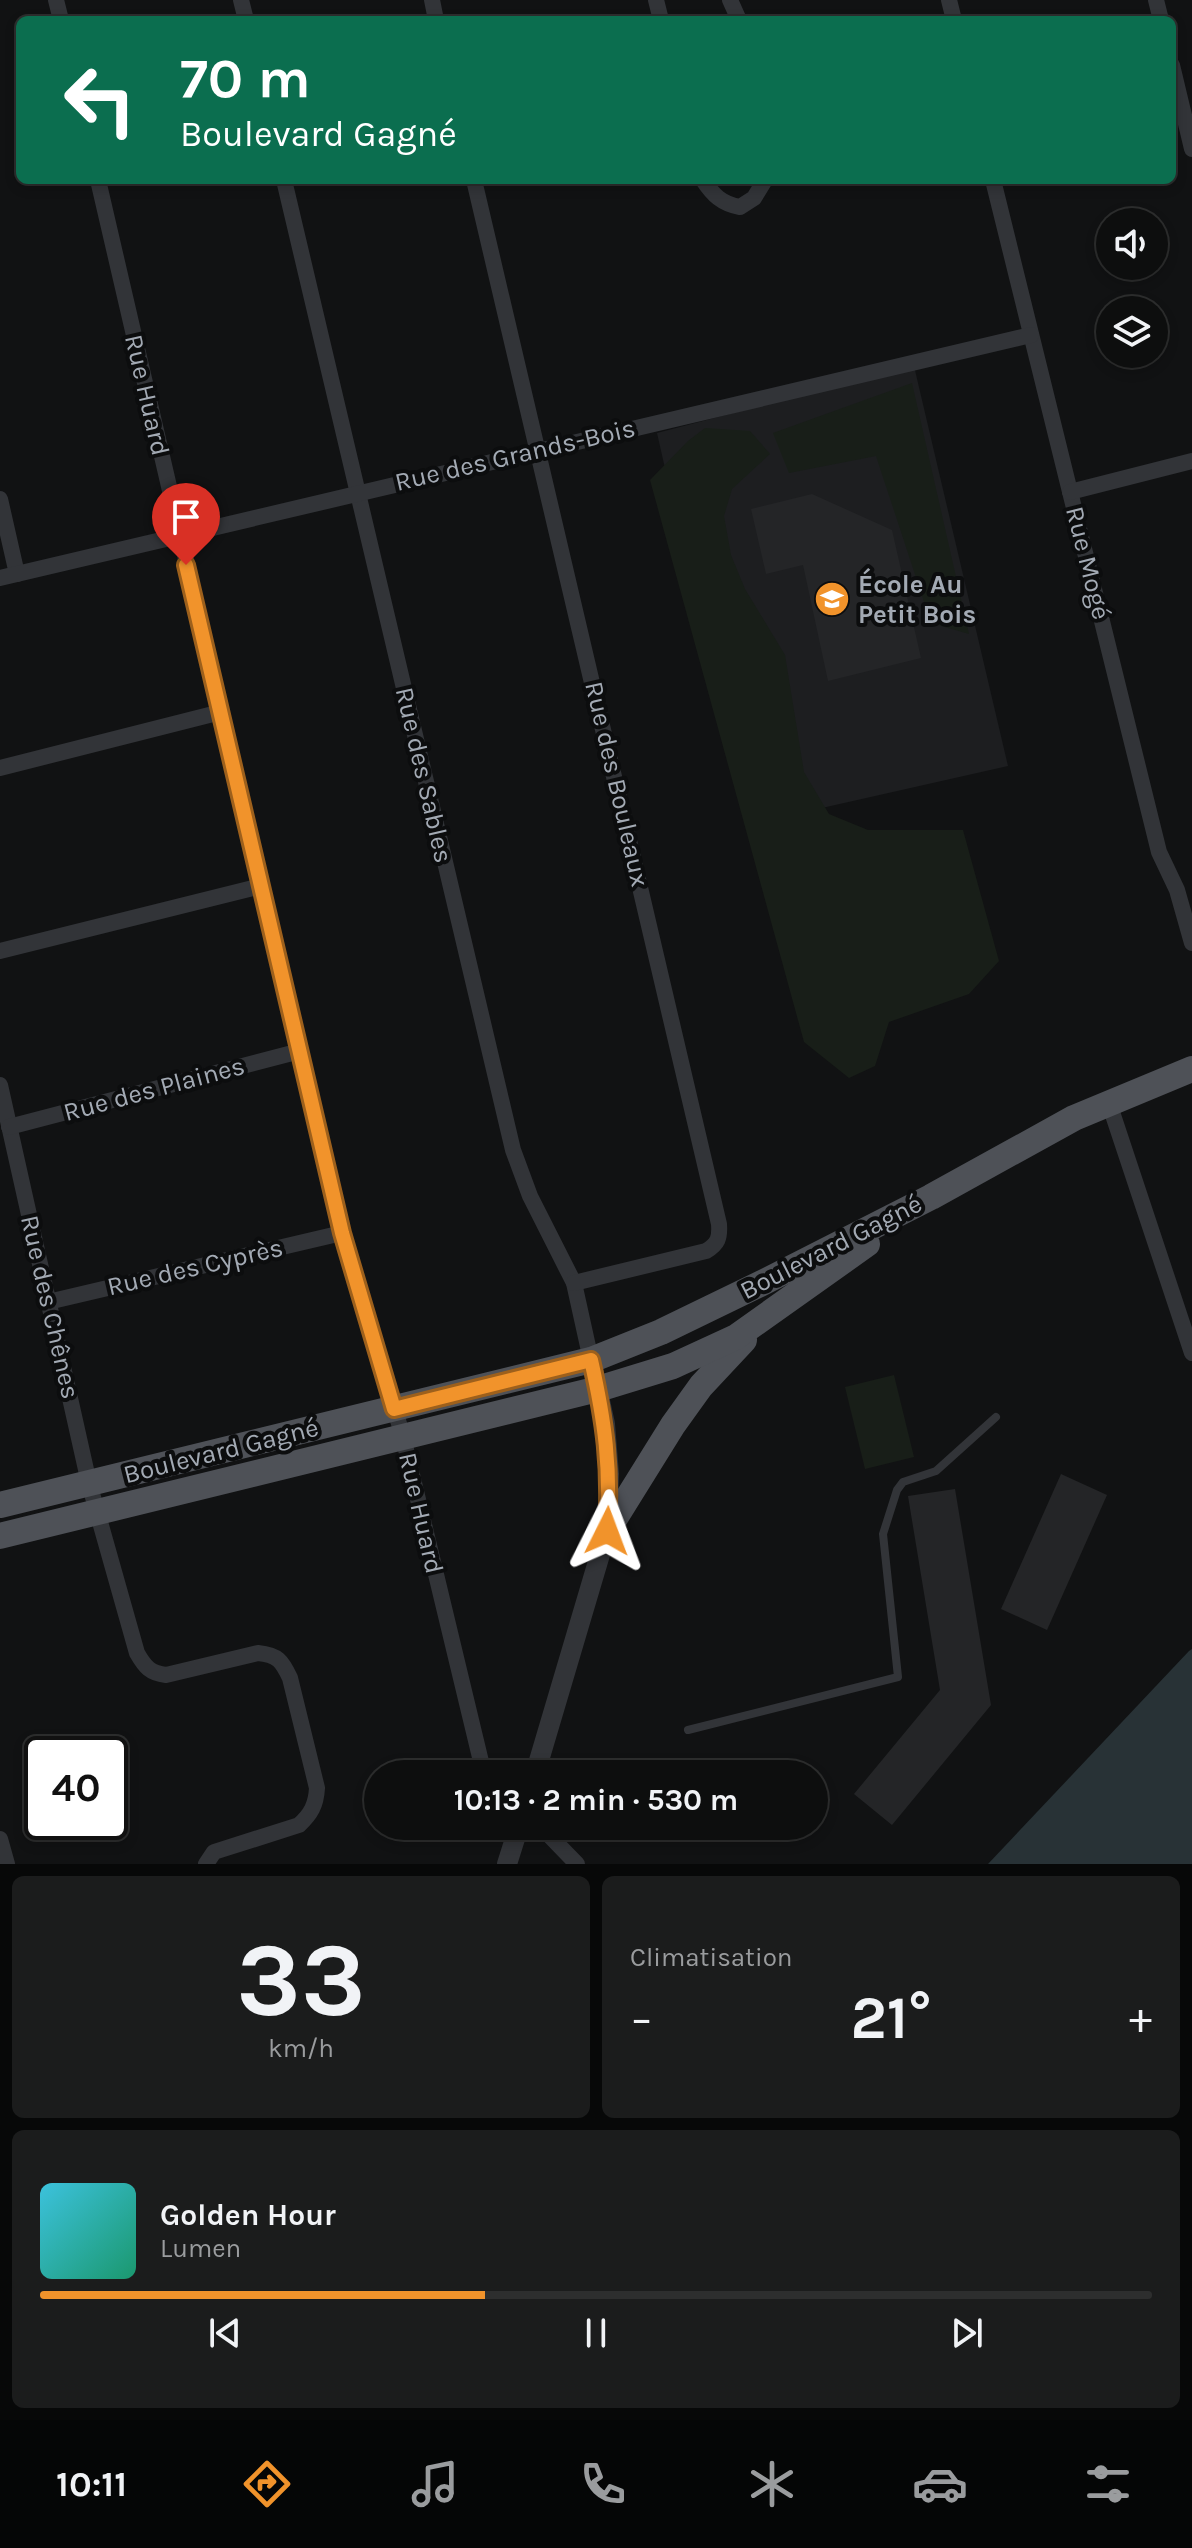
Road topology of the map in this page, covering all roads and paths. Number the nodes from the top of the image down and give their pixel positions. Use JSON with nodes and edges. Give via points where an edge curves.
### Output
{"nodes":[{"id":1,"x":1176,"y":82,"type":"edge"},
{"id":2,"x":1192,"y":149,"type":"edge"},
{"id":3,"x":99,"y":184,"type":"edge"},
{"id":4,"x":285,"y":184,"type":"edge"},
{"id":5,"x":475,"y":184,"type":"edge"},
{"id":6,"x":706,"y":184,"type":"edge"},
{"id":7,"x":763,"y":184,"type":"edge"},
{"id":8,"x":994,"y":184,"type":"edge"},
{"id":9,"x":1031,"y":335,"type":"junction"},
{"id":10,"x":539,"y":449,"type":"junction"},
{"id":11,"x":1192,"y":461,"type":"edge"},
{"id":12,"x":1070,"y":492,"type":"junction"},
{"id":13,"x":358,"y":493,"type":"junction"},
{"id":14,"x":0,"y":499,"type":"edge"},
{"id":15,"x":180,"y":535,"type":"junction"},
{"id":16,"x":17,"y":574,"type":"junction"},
{"id":17,"x":0,"y":578,"type":"edge"},
{"id":18,"x":221,"y":712,"type":"junction"},
{"id":19,"x":0,"y":768,"type":"edge"},
{"id":20,"x":261,"y":886,"type":"junction"},
{"id":21,"x":1192,"y":943,"type":"edge"},
{"id":22,"x":0,"y":951,"type":"edge"},
{"id":23,"x":300,"y":1051,"type":"junction"},
{"id":24,"x":1192,"y":1069,"type":"edge"},
{"id":25,"x":0,"y":1085,"type":"edge"},
{"id":26,"x":1109,"y":1103,"type":"junction"},
{"id":27,"x":9,"y":1127,"type":"junction"},
{"id":28,"x":931,"y":1197,"type":"junction"},
{"id":29,"x":342,"y":1233,"type":"junction"},
{"id":30,"x":574,"y":1283,"type":"junction"},
{"id":31,"x":48,"y":1302,"type":"junction"},
{"id":32,"x":763,"y":1320,"type":"junction"},
{"id":33,"x":1192,"y":1353,"type":"edge"},
{"id":34,"x":591,"y":1360,"type":"junction"},
{"id":35,"x":598,"y":1389,"type":"junction"},
{"id":36,"x":394,"y":1409,"type":"junction"},
{"id":37,"x":996,"y":1417,"type":"dead end"},
{"id":38,"x":403,"y":1437,"type":"junction"},
{"id":39,"x":89,"y":1483,"type":"junction"},
{"id":40,"x":0,"y":1505,"type":"edge"},
{"id":41,"x":98,"y":1512,"type":"junction"},
{"id":42,"x":607,"y":1531,"type":"junction"},
{"id":43,"x":0,"y":1536,"type":"edge"},
{"id":44,"x":688,"y":1730,"type":"dead end"},
{"id":45,"x":481,"y":1760,"type":"edge"},
{"id":46,"x":539,"y":1760,"type":"edge"},
{"id":47,"x":0,"y":1839,"type":"edge"},
{"id":48,"x":515,"y":1840,"type":"edge"},
{"id":49,"x":554,"y":1840,"type":"edge"},
{"id":50,"x":7,"y":1864,"type":"edge"},
{"id":51,"x":206,"y":1864,"type":"edge"},
{"id":52,"x":507,"y":1864,"type":"edge"},
{"id":53,"x":577,"y":1864,"type":"edge"}],
"edges":[{"from":1,"to":2,"type":"street"},
{"from":3,"to":15,"type":"street","name":"Rue Huard"},
{"from":4,"to":13,"type":"street","name":"Rue des Sables"},
{"from":5,"to":10,"type":"street","name":"Rue des Bouleaux"},
{"from":6,"to":7,"type":"street","via":[[725,205],[740,207]]},
{"from":8,"to":9,"type":"street","name":"Rue Mogé"},
{"from":9,"to":10,"type":"street","name":"Rue des Grands-Bois"},
{"from":9,"to":12,"type":"street","name":"Rue Mogé"},
{"from":10,"to":13,"type":"street","name":"Rue des Grands-Bois"},
{"from":10,"to":30,"type":"street","name":"Rue des Bouleaux","via":[[720,1235],[706,1251]]},
{"from":11,"to":12,"type":"street"},
{"from":12,"to":21,"type":"street","name":"Rue Mogé","via":[[1159,852]]},
{"from":13,"to":15,"type":"street","name":"Rue des Grands-Bois"},
{"from":13,"to":30,"type":"street","name":"Rue des Sables","via":[[513,1150]]},
{"from":14,"to":16,"type":"street"},
{"from":15,"to":16,"type":"street","name":"Rue des Grands-Bois"},
{"from":15,"to":18,"type":"street","name":"Rue Huard"},
{"from":16,"to":17,"type":"street","name":"Rue des Grands-Bois"},
{"from":18,"to":19,"type":"street"},
{"from":18,"to":20,"type":"street","name":"Rue Huard"},
{"from":20,"to":22,"type":"street"},
{"from":20,"to":23,"type":"street","name":"Rue Huard"},
{"from":23,"to":27,"type":"street","name":"Rue des Plaines"},
{"from":23,"to":29,"type":"street","name":"Rue Huard"},
{"from":24,"to":26,"type":"main road"},
{"from":25,"to":27,"type":"street","name":"Rue des Chênes"},
{"from":26,"to":28,"type":"main road"},
{"from":26,"to":33,"type":"street"},
{"from":27,"to":31,"type":"street","name":"Rue des Chênes"},
{"from":28,"to":32,"type":"main road","name":"Boulevard Gagné"},
{"from":28,"to":34,"type":"main road","name":"Boulevard Gagné","via":[[661,1332]]},
{"from":29,"to":31,"type":"street","name":"Rue des Cyprès"},
{"from":29,"to":36,"type":"street","name":"Rue Huard"},
{"from":30,"to":34,"type":"street","name":"Rue des Sables"},
{"from":31,"to":39,"type":"street","name":"Rue des Chênes"},
{"from":32,"to":35,"type":"main road","name":"Boulevard Gagné","via":[[673,1366]]},
{"from":32,"to":42,"type":"main road","via":[[701,1386]]},
{"from":34,"to":35,"type":"street"},
{"from":34,"to":36,"type":"main road","name":"Boulevard Gagné"},
{"from":35,"to":38,"type":"main road","name":"Boulevard Gagné"},
{"from":35,"to":42,"type":"street","via":[[609,1474]]},
{"from":36,"to":38,"type":"street","name":"Rue Huard"},
{"from":36,"to":39,"type":"main road","name":"Boulevard Gagné"},
{"from":37,"to":44,"type":"lane","via":[[936,1471],[903,1482],[897,1490],[883,1534],[898,1677]]},
{"from":38,"to":41,"type":"main road","name":"Boulevard Gagné"},
{"from":38,"to":45,"type":"street","name":"Rue Huard"},
{"from":39,"to":40,"type":"main road","name":"Boulevard Gagné"},
{"from":39,"to":41,"type":"street","name":"Rue des Chênes"},
{"from":41,"to":43,"type":"main road","name":"Boulevard Gagné"},
{"from":41,"to":51,"type":"street","name":"Rue des Chênes","via":[[137,1653],[153,1674],[258,1653],[272,1654],[290,1678],[317,1788],[316,1803],[299,1825],[214,1852]]},
{"from":42,"to":46,"type":"street"},
{"from":47,"to":50,"type":"street"},
{"from":48,"to":52,"type":"street"},
{"from":49,"to":53,"type":"street"}]}
